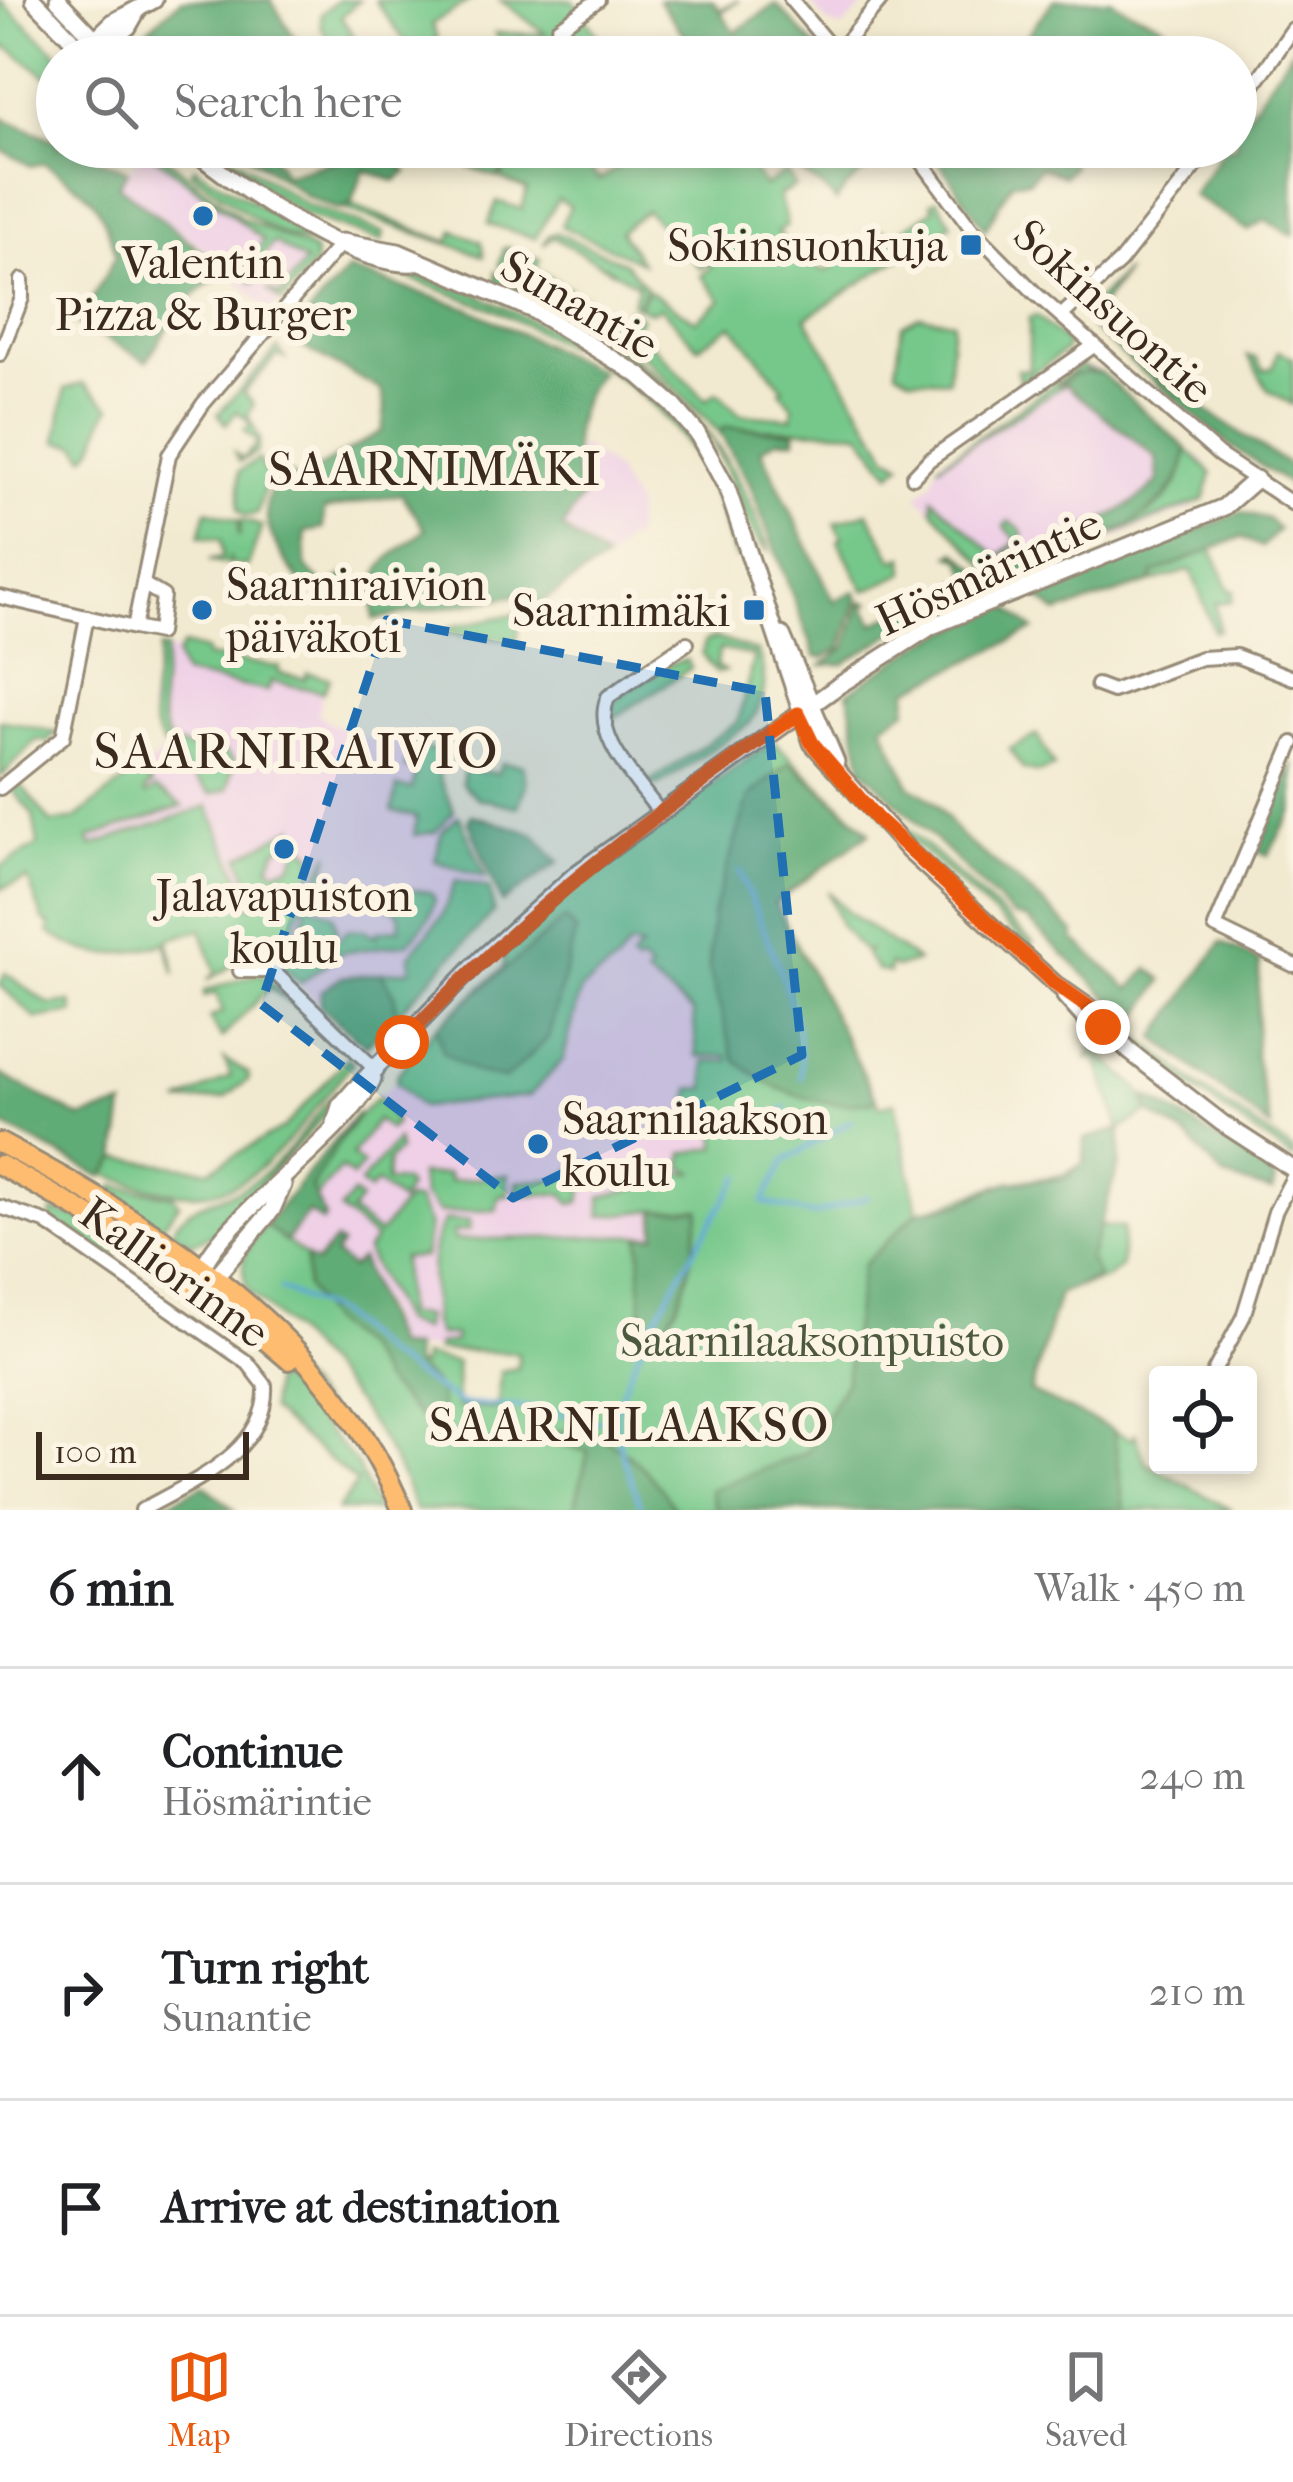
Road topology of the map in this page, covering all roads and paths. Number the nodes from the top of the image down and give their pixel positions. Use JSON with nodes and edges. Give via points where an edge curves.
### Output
{"nodes":[{"id":1,"x":34,"y":0,"type":"edge"},
{"id":2,"x":58,"y":0,"type":"edge"},
{"id":3,"x":154,"y":0,"type":"edge"},
{"id":4,"x":598,"y":0,"type":"edge"},
{"id":5,"x":791,"y":0,"type":"edge"},
{"id":6,"x":880,"y":0,"type":"edge"},
{"id":7,"x":558,"y":28,"type":"dead end"},
{"id":8,"x":1293,"y":29,"type":"edge"},
{"id":9,"x":79,"y":36,"type":"edge"},
{"id":10,"x":86,"y":36,"type":"edge"},
{"id":11,"x":111,"y":36,"type":"edge"},
{"id":12,"x":822,"y":36,"type":"edge"},
{"id":13,"x":853,"y":36,"type":"edge"},
{"id":14,"x":1257,"y":81,"type":"edge"},
{"id":15,"x":218,"y":168,"type":"edge"},
{"id":16,"x":926,"y":168,"type":"edge"},
{"id":17,"x":1194,"y":168,"type":"edge"},
{"id":18,"x":342,"y":242,"type":"junction"},
{"id":19,"x":22,"y":280,"type":"dead end"},
{"id":20,"x":1061,"y":316,"type":"junction"},
{"id":21,"x":1095,"y":345,"type":"junction"},
{"id":22,"x":0,"y":354,"type":"edge"},
{"id":23,"x":913,"y":477,"type":"dead end"},
{"id":24,"x":1256,"y":479,"type":"junction"},
{"id":25,"x":1293,"y":504,"type":"edge"},
{"id":26,"x":142,"y":584,"type":"junction"},
{"id":27,"x":0,"y":598,"type":"edge"},
{"id":28,"x":87,"y":617,"type":"junction"},
{"id":29,"x":134,"y":628,"type":"junction"},
{"id":30,"x":687,"y":643,"type":"dead end"},
{"id":31,"x":1293,"y":678,"type":"edge"},
{"id":32,"x":1097,"y":685,"type":"dead end"},
{"id":33,"x":805,"y":709,"type":"junction"},
{"id":34,"x":1292,"y":747,"type":"edge"},
{"id":35,"x":0,"y":788,"type":"edge"},
{"id":36,"x":659,"y":812,"type":"junction"},
{"id":37,"x":1293,"y":965,"type":"edge"},
{"id":38,"x":240,"y":971,"type":"dead end"},
{"id":39,"x":377,"y":1071,"type":"junction"},
{"id":40,"x":0,"y":1144,"type":"edge"},
{"id":41,"x":0,"y":1165,"type":"edge"},
{"id":42,"x":1293,"y":1173,"type":"edge"},
{"id":43,"x":0,"y":1207,"type":"edge"},
{"id":44,"x":205,"y":1275,"type":"junction"},
{"id":45,"x":1216,"y":1366,"type":"edge"},
{"id":46,"x":142,"y":1510,"type":"edge"},
{"id":47,"x":402,"y":1510,"type":"edge"}],
"edges":[{"from":1,"to":9,"type":"street"},
{"from":2,"to":10,"type":"street"},
{"from":3,"to":11,"type":"street"},
{"from":4,"to":7,"type":"street"},
{"from":5,"to":12,"type":"street"},
{"from":6,"to":13,"type":"street"},
{"from":8,"to":14,"type":"street"},
{"from":15,"to":18,"type":"street","name":"Sunantie","via":[[278,212]]},
{"from":16,"to":20,"type":"street","name":"Sokinsuontie","via":[[970,228]]},
{"from":17,"to":20,"type":"street","via":[[1120,262]]},
{"from":18,"to":26,"type":"street","via":[[185,427],[170,454]]},
{"from":18,"to":33,"type":"street","name":"Sunantie","via":[[380,261],[417,263],[551,320],[671,404],[716,463]]},
{"from":19,"to":22,"type":"street"},
{"from":20,"to":21,"type":"street","name":"Sokinsuontie"},
{"from":21,"to":23,"type":"street"},
{"from":21,"to":24,"type":"street","name":"Sokinsuontie"},
{"from":24,"to":25,"type":"street","name":"Sokinsuontie"},
{"from":24,"to":33,"type":"street","name":"Hösmärintie","via":[[1224,506],[932,626]]},
{"from":26,"to":29,"type":"street"},
{"from":26,"to":29,"type":"street","via":[[163,596],[159,632]]},
{"from":27,"to":28,"type":"street"},
{"from":28,"to":29,"type":"street"},
{"from":28,"to":35,"type":"street","via":[[63,737]]},
{"from":30,"to":36,"type":"street","via":[[608,697],[602,711],[609,736]]},
{"from":31,"to":32,"type":"street","via":[[1236,656],[1202,658],[1114,691]]},
{"from":33,"to":36,"type":"street","name":"Hösmärintie"},
{"from":33,"to":42,"type":"street","name":"Sunantie","via":[[812,743],[892,835],[1103,1027]]},
{"from":34,"to":37,"type":"street","via":[[1214,927]]},
{"from":36,"to":39,"type":"street","name":"Hösmärintie","via":[[491,950]]},
{"from":38,"to":39,"type":"street","via":[[274,971]]},
{"from":39,"to":44,"type":"street","name":"Hösmärintie","via":[[363,1098],[260,1200]]},
{"from":40,"to":44,"type":"main road","via":[[101,1198]]},
{"from":41,"to":44,"type":"main road"},
{"from":42,"to":45,"type":"street","via":[[1243,1317]]},
{"from":43,"to":46,"type":"street","name":"Kalliorinne","via":[[55,1229],[248,1363],[265,1385],[257,1424],[230,1457]]},
{"from":44,"to":47,"type":"main road","via":[[281,1337],[337,1403],[385,1468]]}]}
